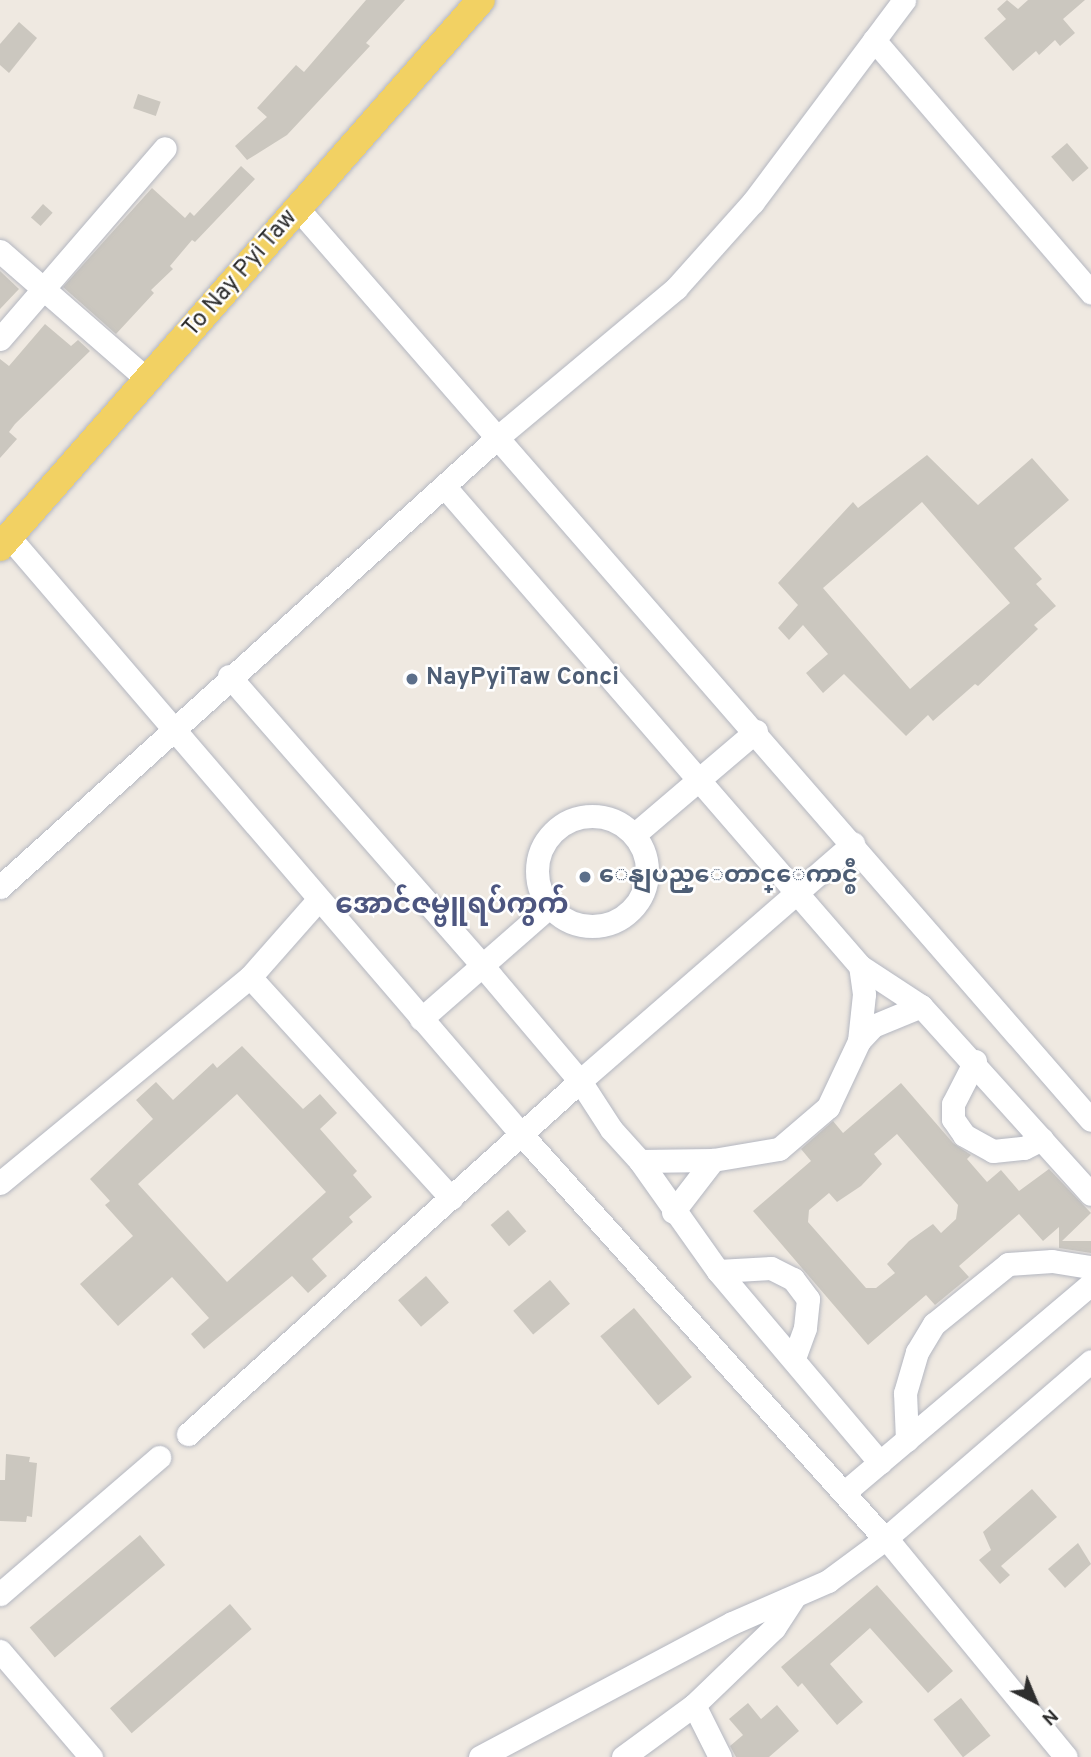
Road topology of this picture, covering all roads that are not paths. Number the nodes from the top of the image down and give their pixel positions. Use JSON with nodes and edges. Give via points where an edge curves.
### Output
{"nodes":[{"id":1,"x":481,"y":0,"type":"edge"},
{"id":2,"x":904,"y":0,"type":"edge"},
{"id":3,"x":874,"y":40,"type":"junction"},
{"id":4,"x":165,"y":148,"type":"dead end"},
{"id":5,"x":299,"y":210,"type":"junction"},
{"id":6,"x":0,"y":251,"type":"edge"},
{"id":7,"x":44,"y":291,"type":"junction"},
{"id":8,"x":1091,"y":292,"type":"edge"},
{"id":9,"x":0,"y":339,"type":"edge"},
{"id":10,"x":148,"y":380,"type":"junction"},
{"id":11,"x":498,"y":437,"type":"junction"},
{"id":12,"x":444,"y":486,"type":"junction"},
{"id":13,"x":5,"y":542,"type":"edge"},
{"id":14,"x":229,"y":676,"type":"junction"},
{"id":15,"x":171,"y":729,"type":"junction"},
{"id":16,"x":756,"y":731,"type":"junction"},
{"id":17,"x":698,"y":781,"type":"junction"},
{"id":18,"x":635,"y":834,"type":"junction"},
{"id":19,"x":853,"y":844,"type":"junction"},
{"id":20,"x":0,"y":887,"type":"edge"},
{"id":21,"x":797,"y":896,"type":"junction"},
{"id":22,"x":318,"y":900,"type":"junction"},
{"id":23,"x":550,"y":907,"type":"junction"},
{"id":24,"x":481,"y":964,"type":"junction"},
{"id":25,"x":860,"y":966,"type":"junction"},
{"id":26,"x":250,"y":977,"type":"junction"},
{"id":27,"x":921,"y":1006,"type":"junction"},
{"id":28,"x":421,"y":1019,"type":"junction"},
{"id":29,"x":859,"y":1041,"type":"junction"},
{"id":30,"x":975,"y":1061,"type":"junction"},
{"id":31,"x":580,"y":1081,"type":"junction"},
{"id":32,"x":1091,"y":1120,"type":"edge"},
{"id":33,"x":522,"y":1135,"type":"junction"},
{"id":34,"x":1042,"y":1139,"type":"junction"},
{"id":35,"x":713,"y":1160,"type":"junction"},
{"id":36,"x":640,"y":1161,"type":"junction"},
{"id":37,"x":0,"y":1183,"type":"edge"},
{"id":38,"x":1091,"y":1194,"type":"edge"},
{"id":39,"x":451,"y":1198,"type":"junction"},
{"id":40,"x":673,"y":1212,"type":"junction"},
{"id":41,"x":1091,"y":1266,"type":"edge"},
{"id":42,"x":718,"y":1271,"type":"junction"},
{"id":43,"x":1091,"y":1284,"type":"edge"},
{"id":44,"x":794,"y":1358,"type":"junction"},
{"id":45,"x":1091,"y":1361,"type":"edge"},
{"id":46,"x":188,"y":1434,"type":"dead end"},
{"id":47,"x":907,"y":1440,"type":"junction"},
{"id":48,"x":159,"y":1457,"type":"dead end"},
{"id":49,"x":880,"y":1463,"type":"junction"},
{"id":50,"x":846,"y":1491,"type":"junction"},
{"id":51,"x":886,"y":1539,"type":"junction"},
{"id":52,"x":0,"y":1594,"type":"edge"},
{"id":53,"x":793,"y":1599,"type":"junction"},
{"id":54,"x":0,"y":1651,"type":"edge"},
{"id":55,"x":694,"y":1705,"type":"junction"},
{"id":56,"x":91,"y":1757,"type":"edge"},
{"id":57,"x":480,"y":1757,"type":"edge"},
{"id":58,"x":623,"y":1757,"type":"edge"},
{"id":59,"x":720,"y":1757,"type":"edge"},
{"id":60,"x":1066,"y":1757,"type":"edge"}],
"edges":[{"from":1,"to":5,"type":"main road","name":"To Nay Pyi Taw"},
{"from":2,"to":3,"type":"street"},
{"from":3,"to":8,"type":"street"},
{"from":3,"to":11,"type":"street","via":[[753,202],[676,288]]},
{"from":4,"to":7,"type":"street"},
{"from":5,"to":10,"type":"main road","name":"To Nay Pyi Taw"},
{"from":5,"to":11,"type":"street"},
{"from":6,"to":7,"type":"street"},
{"from":7,"to":9,"type":"street"},
{"from":7,"to":10,"type":"street"},
{"from":10,"to":13,"type":"main road","name":"To Nay Pyi Taw"},
{"from":11,"to":12,"type":"street"},
{"from":11,"to":16,"type":"street"},
{"from":12,"to":14,"type":"street"},
{"from":12,"to":17,"type":"street"},
{"from":13,"to":15,"type":"street"},
{"from":14,"to":15,"type":"street"},
{"from":14,"to":24,"type":"street"},
{"from":15,"to":20,"type":"street"},
{"from":15,"to":22,"type":"street"},
{"from":16,"to":17,"type":"street"},
{"from":16,"to":19,"type":"street"},
{"from":17,"to":18,"type":"street"},
{"from":17,"to":21,"type":"street"},
{"from":18,"to":23,"type":"street","via":[[601,816],[582,816],[551,833],[536,868],[539,888]]},
{"from":18,"to":23,"type":"street","via":[[648,868],[645,888],[636,905],[620,919],[602,926],[582,926],[564,920]]},
{"from":19,"to":21,"type":"street"},
{"from":19,"to":32,"type":"street"},
{"from":21,"to":25,"type":"street"},
{"from":21,"to":31,"type":"street"},
{"from":22,"to":26,"type":"street"},
{"from":22,"to":28,"type":"street"},
{"from":23,"to":24,"type":"street"},
{"from":24,"to":28,"type":"street"},
{"from":24,"to":31,"type":"street"},
{"from":25,"to":27,"type":"street"},
{"from":25,"to":29,"type":"street","via":[[864,993]]},
{"from":26,"to":37,"type":"street"},
{"from":26,"to":39,"type":"street"},
{"from":27,"to":29,"type":"street","via":[[873,1026]]},
{"from":27,"to":30,"type":"street"},
{"from":28,"to":33,"type":"street"},
{"from":29,"to":35,"type":"street","via":[[828,1107],[779,1149]]},
{"from":30,"to":34,"type":"street"},
{"from":30,"to":34,"type":"street","via":[[953,1104],[953,1119],[964,1135],[993,1151],[1024,1148]]},
{"from":31,"to":33,"type":"street"},
{"from":31,"to":36,"type":"street","via":[[611,1129]]},
{"from":33,"to":39,"type":"street"},
{"from":33,"to":50,"type":"street"},
{"from":34,"to":38,"type":"street"},
{"from":35,"to":36,"type":"street"},
{"from":35,"to":40,"type":"street"},
{"from":36,"to":40,"type":"street"},
{"from":39,"to":46,"type":"street"},
{"from":40,"to":42,"type":"street"},
{"from":41,"to":47,"type":"street","via":[[1073,1262],[1008,1264],[934,1324],[917,1352],[905,1393]]},
{"from":42,"to":44,"type":"street"},
{"from":42,"to":44,"type":"street","via":[[771,1268],[793,1279],[808,1299],[805,1328]]},
{"from":43,"to":47,"type":"street"},
{"from":44,"to":49,"type":"street"},
{"from":45,"to":51,"type":"street"},
{"from":47,"to":49,"type":"street"},
{"from":48,"to":52,"type":"street"},
{"from":49,"to":50,"type":"street"},
{"from":50,"to":51,"type":"street"},
{"from":51,"to":53,"type":"street","via":[[828,1581]]},
{"from":51,"to":60,"type":"street"},
{"from":53,"to":55,"type":"street","via":[[774,1628]]},
{"from":53,"to":57,"type":"street","via":[[732,1623]]},
{"from":54,"to":56,"type":"street"},
{"from":55,"to":58,"type":"street"},
{"from":55,"to":59,"type":"street"}]}
